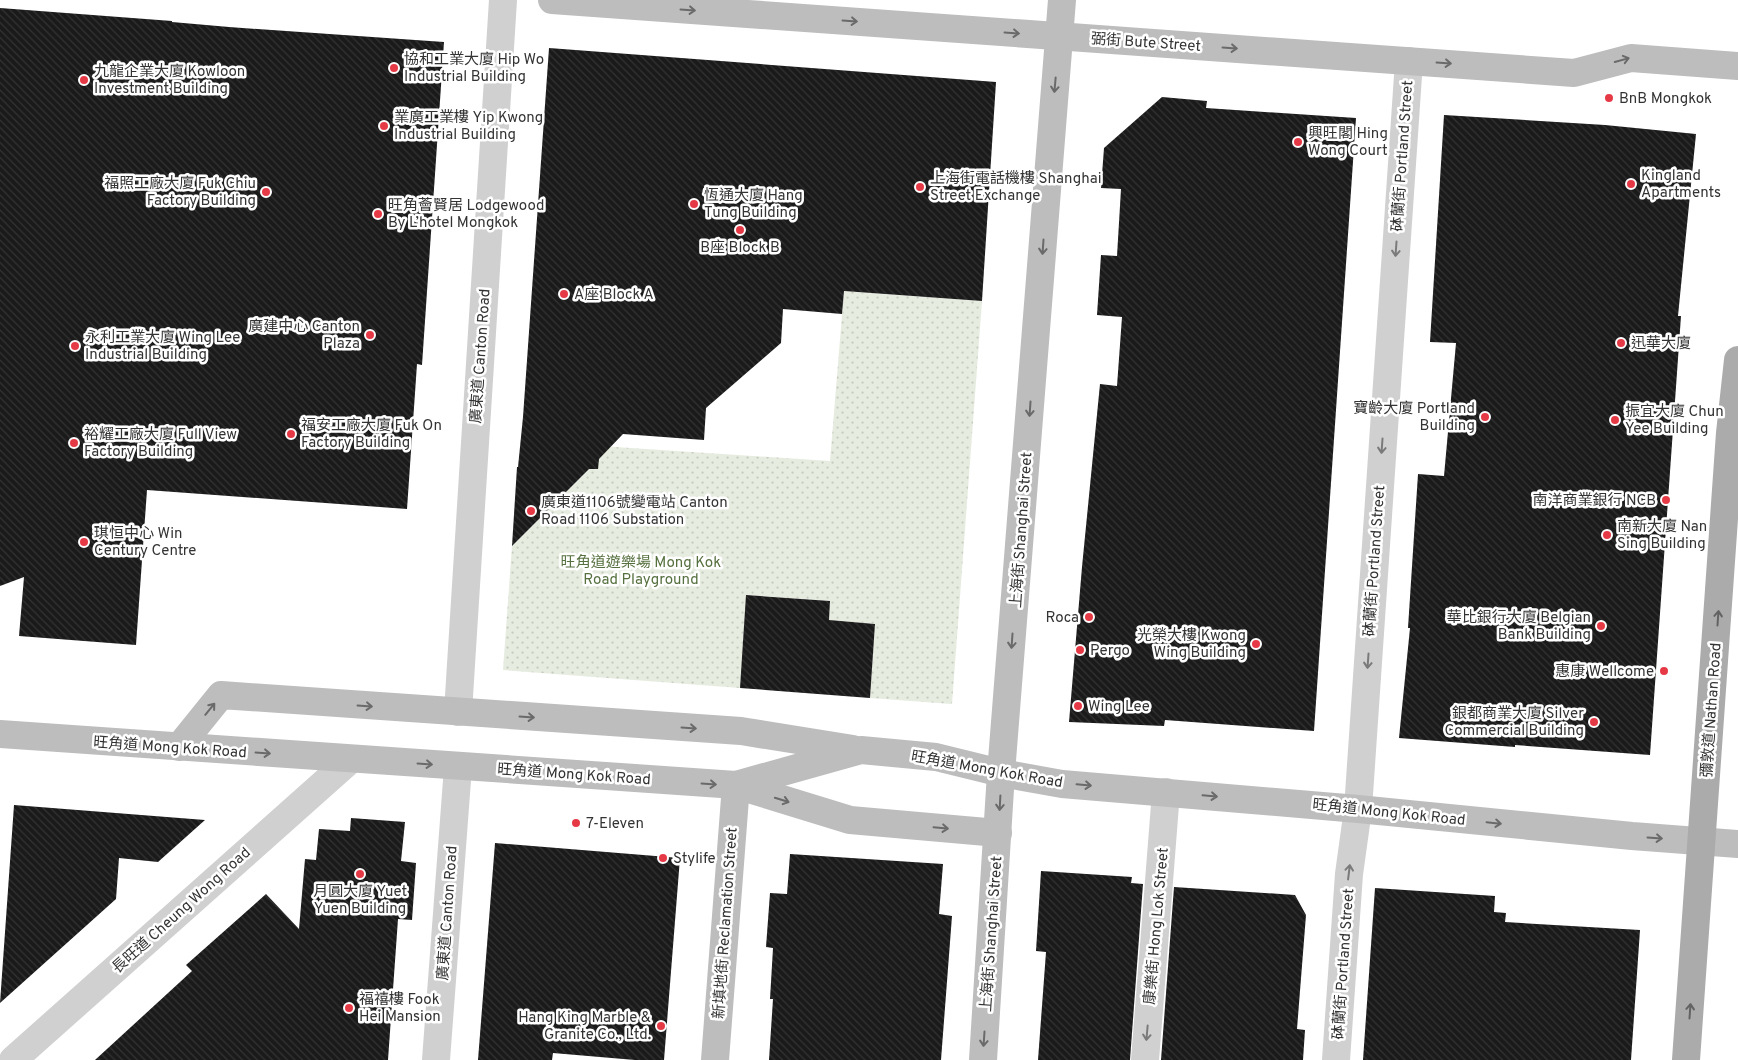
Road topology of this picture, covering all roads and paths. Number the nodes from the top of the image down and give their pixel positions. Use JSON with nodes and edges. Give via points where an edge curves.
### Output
{"nodes":[{"id":1,"x":503,"y":0,"type":"edge"},
{"id":2,"x":552,"y":0,"type":"edge"},
{"id":3,"x":1062,"y":0,"type":"edge"},
{"id":4,"x":774,"y":8,"type":"edge"},
{"id":5,"x":1059,"y":36,"type":"junction"},
{"id":6,"x":1409,"y":61,"type":"junction"},
{"id":7,"x":1738,"y":66,"type":"edge"},
{"id":8,"x":1738,"y":360,"type":"edge"},
{"id":9,"x":458,"y":712,"type":"junction"},
{"id":10,"x":0,"y":734,"type":"edge"},
{"id":11,"x":179,"y":748,"type":"junction"},
{"id":12,"x":861,"y":750,"type":"junction"},
{"id":13,"x":350,"y":760,"type":"junction"},
{"id":14,"x":458,"y":767,"type":"junction"},
{"id":15,"x":1001,"y":772,"type":"junction"},
{"id":16,"x":736,"y":785,"type":"junction"},
{"id":17,"x":1166,"y":792,"type":"junction"},
{"id":18,"x":1358,"y":809,"type":"junction"},
{"id":19,"x":998,"y":833,"type":"junction"},
{"id":20,"x":1701,"y":841,"type":"junction"},
{"id":21,"x":1738,"y":844,"type":"edge"},
{"id":22,"x":13,"y":1060,"type":"edge"},
{"id":23,"x":436,"y":1060,"type":"edge"},
{"id":24,"x":715,"y":1060,"type":"edge"},
{"id":25,"x":983,"y":1060,"type":"edge"},
{"id":26,"x":1145,"y":1060,"type":"edge"},
{"id":27,"x":1336,"y":1060,"type":"edge"},
{"id":28,"x":1686,"y":1060,"type":"edge"}],
"edges":[{"from":1,"to":9,"type":"street","name":"廣東道 Canton Road"},
{"from":2,"to":4,"type":"main road","name":"弼街 Bute Street","one_way":true},
{"from":3,"to":5,"type":"main road","name":"上海街 Shanghai Street"},
{"from":4,"to":5,"type":"main road","name":"弼街 Bute Street","one_way":true},
{"from":5,"to":6,"type":"main road","name":"弼街 Bute Street","one_way":true},
{"from":5,"to":15,"type":"main road","name":"上海街 Shanghai Street","one_way":true},
{"from":6,"to":7,"type":"main road","name":"弼街 Bute Street","one_way":true,"via":[[1574,73],[1631,58]]},
{"from":6,"to":18,"type":"street","name":"砵蘭街 Portland Street","one_way":true},
{"from":20,"to":8,"type":"main road","name":"彌敦道 Nathan Road","one_way":true},
{"from":11,"to":9,"type":"main road","one_way":true,"via":[[221,695]]},
{"from":9,"to":12,"type":"main road","one_way":true,"via":[[741,731]]},
{"from":10,"to":11,"type":"main road","name":"旺角道 Mong Kok Road"},
{"from":11,"to":13,"type":"main road","name":"旺角道 Mong Kok Road","one_way":true},
{"from":12,"to":15,"type":"main road","name":"旺角道 Mong Kok Road","via":[[936,757]]},
{"from":12,"to":16,"type":"main road","name":"旺角道 Mong Kok Road"},
{"from":13,"to":14,"type":"main road","name":"旺角道 Mong Kok Road","one_way":true},
{"from":13,"to":22,"type":"street","name":"長旺道 Cheung Wong Road"},
{"from":14,"to":16,"type":"main road","name":"旺角道 Mong Kok Road","one_way":true},
{"from":14,"to":23,"type":"street","name":"廣東道 Canton Road"},
{"from":15,"to":17,"type":"main road","name":"旺角道 Mong Kok Road","one_way":true,"via":[[1062,784]]},
{"from":15,"to":19,"type":"main road","name":"上海街 Shanghai Street","one_way":true},
{"from":16,"to":19,"type":"main road","one_way":true,"via":[[850,820]]},
{"from":16,"to":24,"type":"main road","name":"新填地街 Reclamation Street"},
{"from":17,"to":18,"type":"main road","name":"旺角道 Mong Kok Road","one_way":true},
{"from":17,"to":26,"type":"street","name":"康樂街 Hong Lok Street","one_way":true},
{"from":18,"to":20,"type":"main road","name":"旺角道 Mong Kok Road","one_way":true},
{"from":27,"to":18,"type":"street","name":"砵蘭街 Portland Street","one_way":true,"via":[[1349,874]]},
{"from":19,"to":25,"type":"main road","name":"上海街 Shanghai Street","one_way":true},
{"from":20,"to":21,"type":"main road","name":"旺角道 Mong Kok Road"},
{"from":28,"to":20,"type":"main road","name":"彌敦道 Nathan Road","one_way":true}]}
